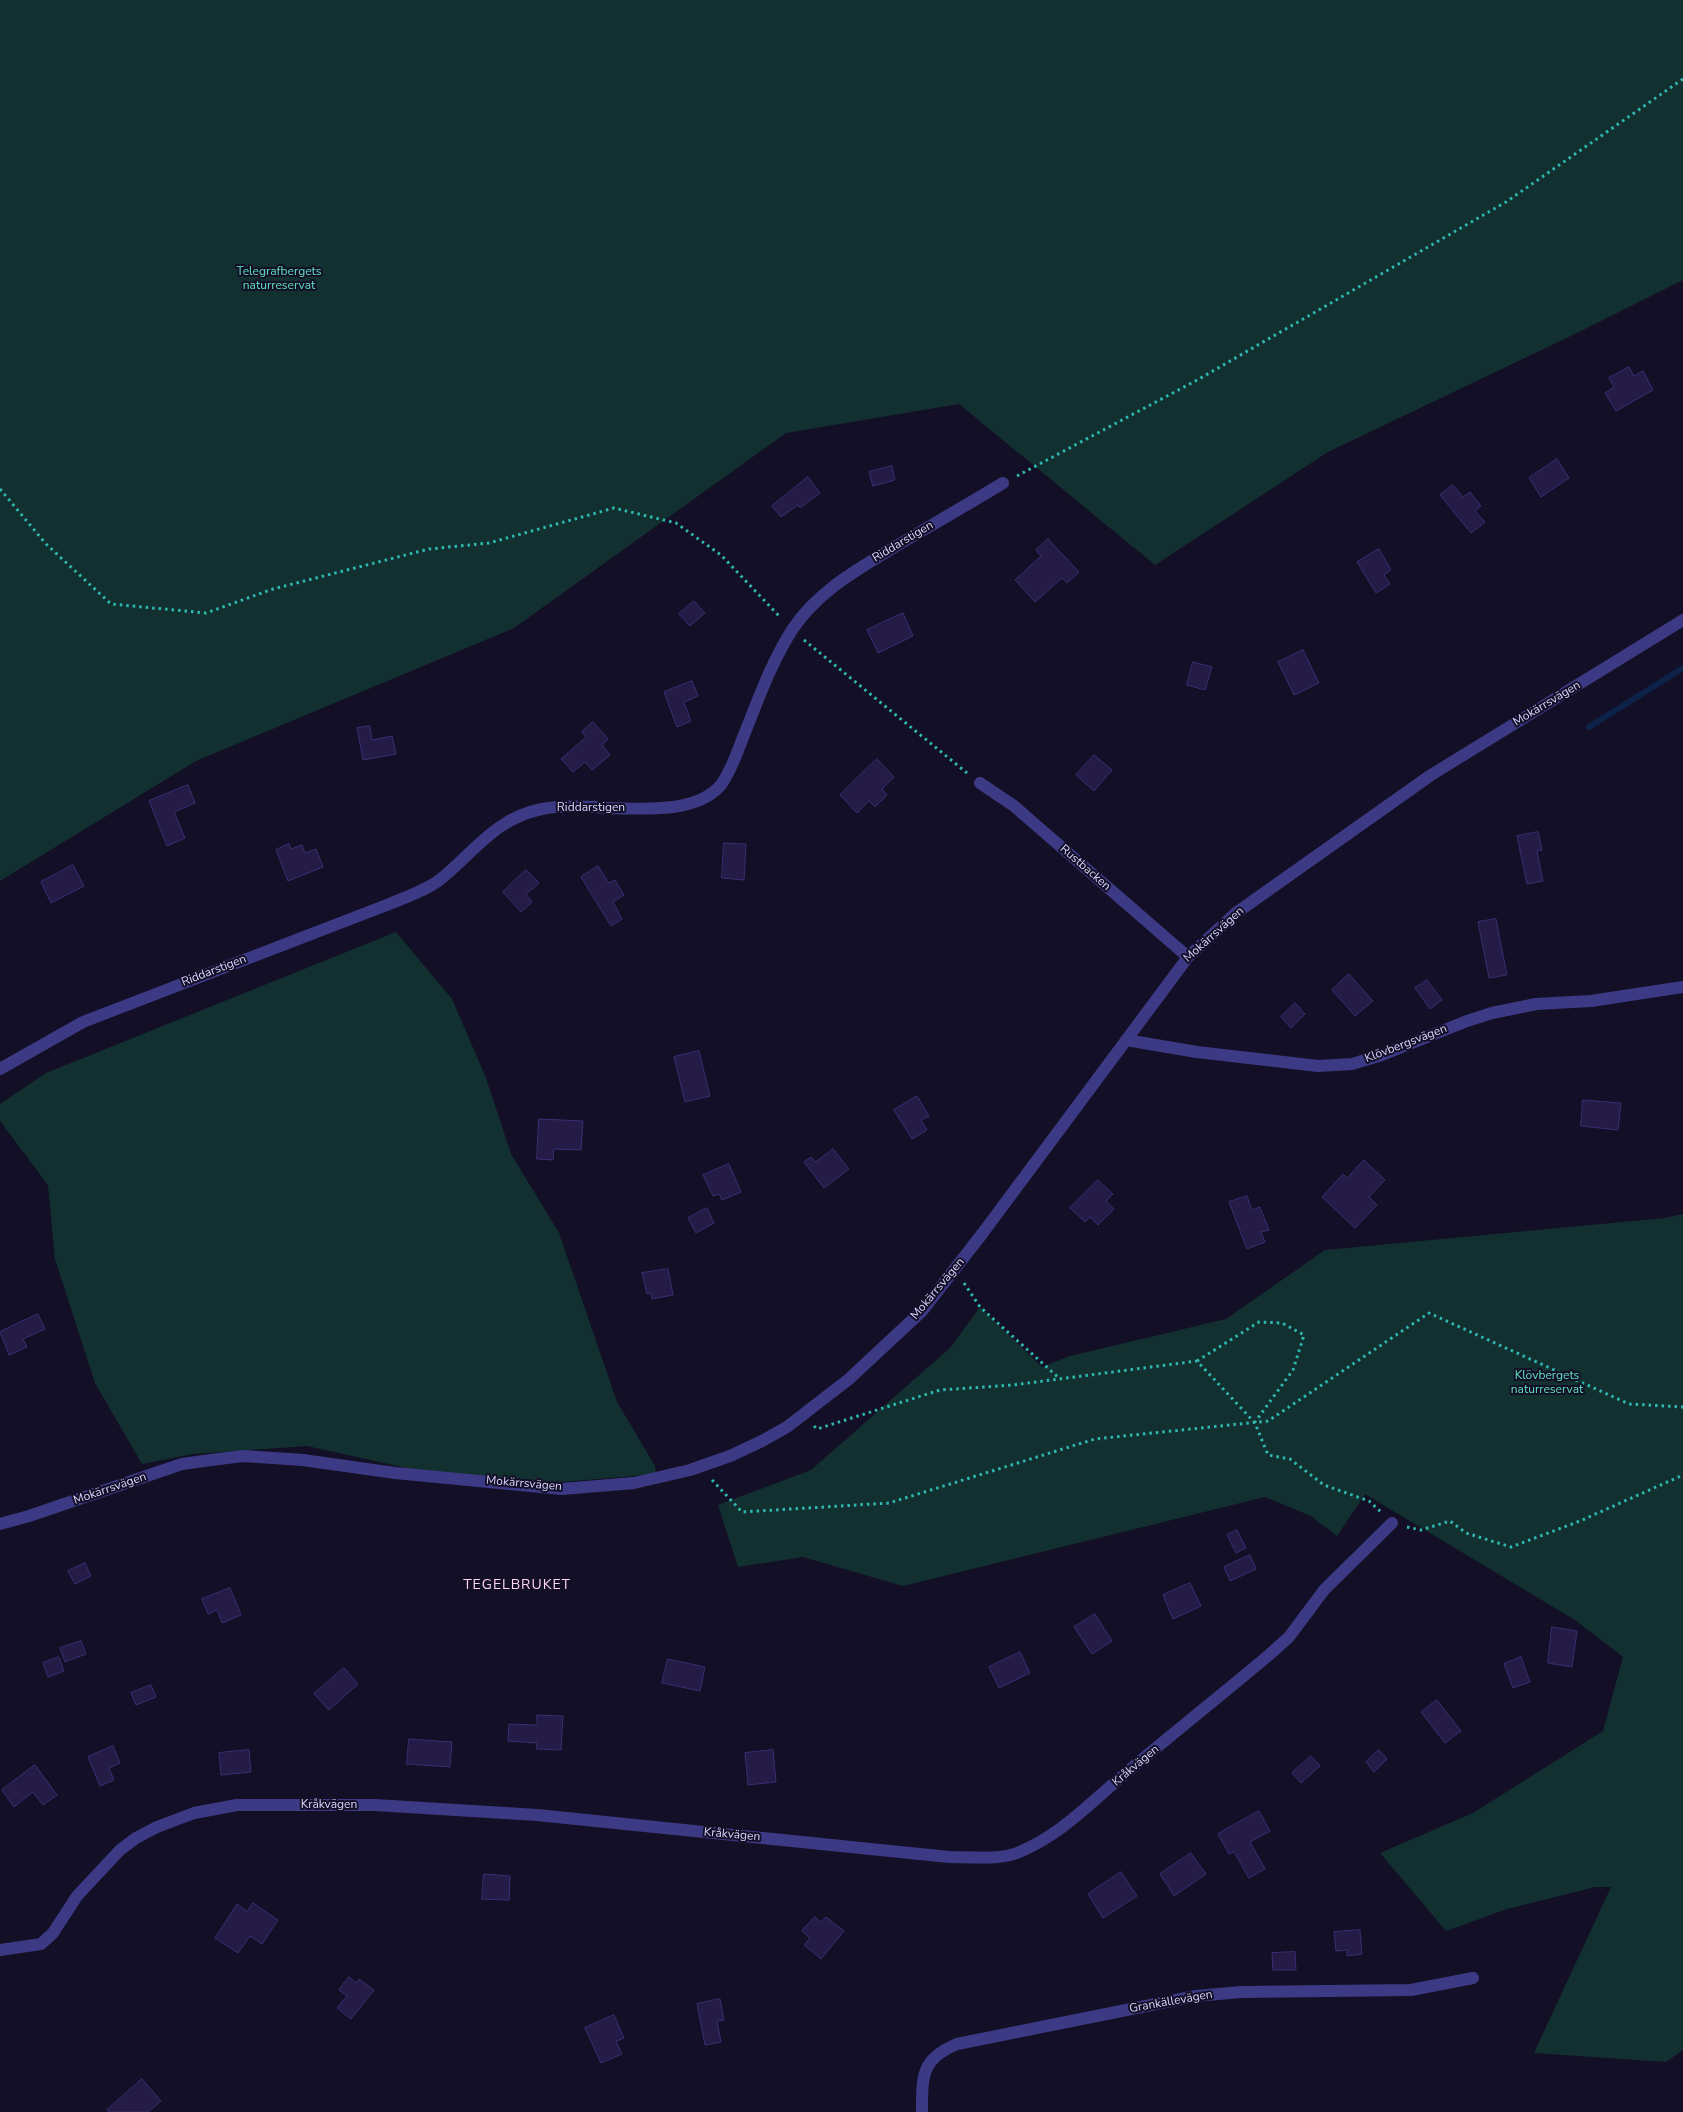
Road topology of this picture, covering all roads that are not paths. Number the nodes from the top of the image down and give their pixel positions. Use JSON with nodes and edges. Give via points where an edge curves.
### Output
{"nodes":[{"id":1,"x":1003,"y":483,"type":"road end"},
{"id":2,"x":1683,"y":620,"type":"edge"},
{"id":3,"x":980,"y":783,"type":"road end"},
{"id":4,"x":1188,"y":957,"type":"junction"},
{"id":5,"x":1683,"y":987,"type":"edge"},
{"id":6,"x":1126,"y":1040,"type":"junction"},
{"id":7,"x":0,"y":1069,"type":"edge"},
{"id":8,"x":1392,"y":1523,"type":"road end"},
{"id":9,"x":0,"y":1524,"type":"edge"},
{"id":10,"x":0,"y":1950,"type":"edge"},
{"id":11,"x":1473,"y":1978,"type":"dead end"},
{"id":12,"x":922,"y":2112,"type":"edge"}],
"edges":[{"from":1,"to":7,"type":"street","name":"Riddarstigen","via":[[843,579],[812,603],[775,661],[720,786],[705,797],[685,806],[566,806],[517,815],[489,834],[440,880],[423,889],[83,1022]]},
{"from":2,"to":4,"type":"street","name":"Mokärrsvägen","via":[[1430,775],[1236,913]]},
{"from":3,"to":4,"type":"street","name":"Rustbacken","via":[[1014,806]]},
{"from":4,"to":6,"type":"street","name":"Mokärrsvägen"},
{"from":5,"to":6,"type":"street","name":"Klövbergsvägen","via":[[1492,1012],[1382,1056],[1352,1064],[1318,1066]]},
{"from":6,"to":9,"type":"street","name":"Mokärrsvägen","via":[[922,1312],[801,1416],[762,1442],[730,1456],[634,1483],[562,1488],[244,1456],[182,1464]]},
{"from":8,"to":10,"type":"street","name":"Kråkvägen","via":[[1324,1590],[1289,1637],[1269,1655],[1080,1815],[1050,1838],[1015,1854],[949,1857],[537,1814],[375,1804],[237,1805],[194,1813],[136,1838],[120,1850],[77,1896],[53,1933],[41,1944]]},
{"from":11,"to":12,"type":"street","name":"Grankällevägen","via":[[1411,1990],[1241,1992],[1196,1996],[957,2044],[940,2051],[926,2071]]}]}
